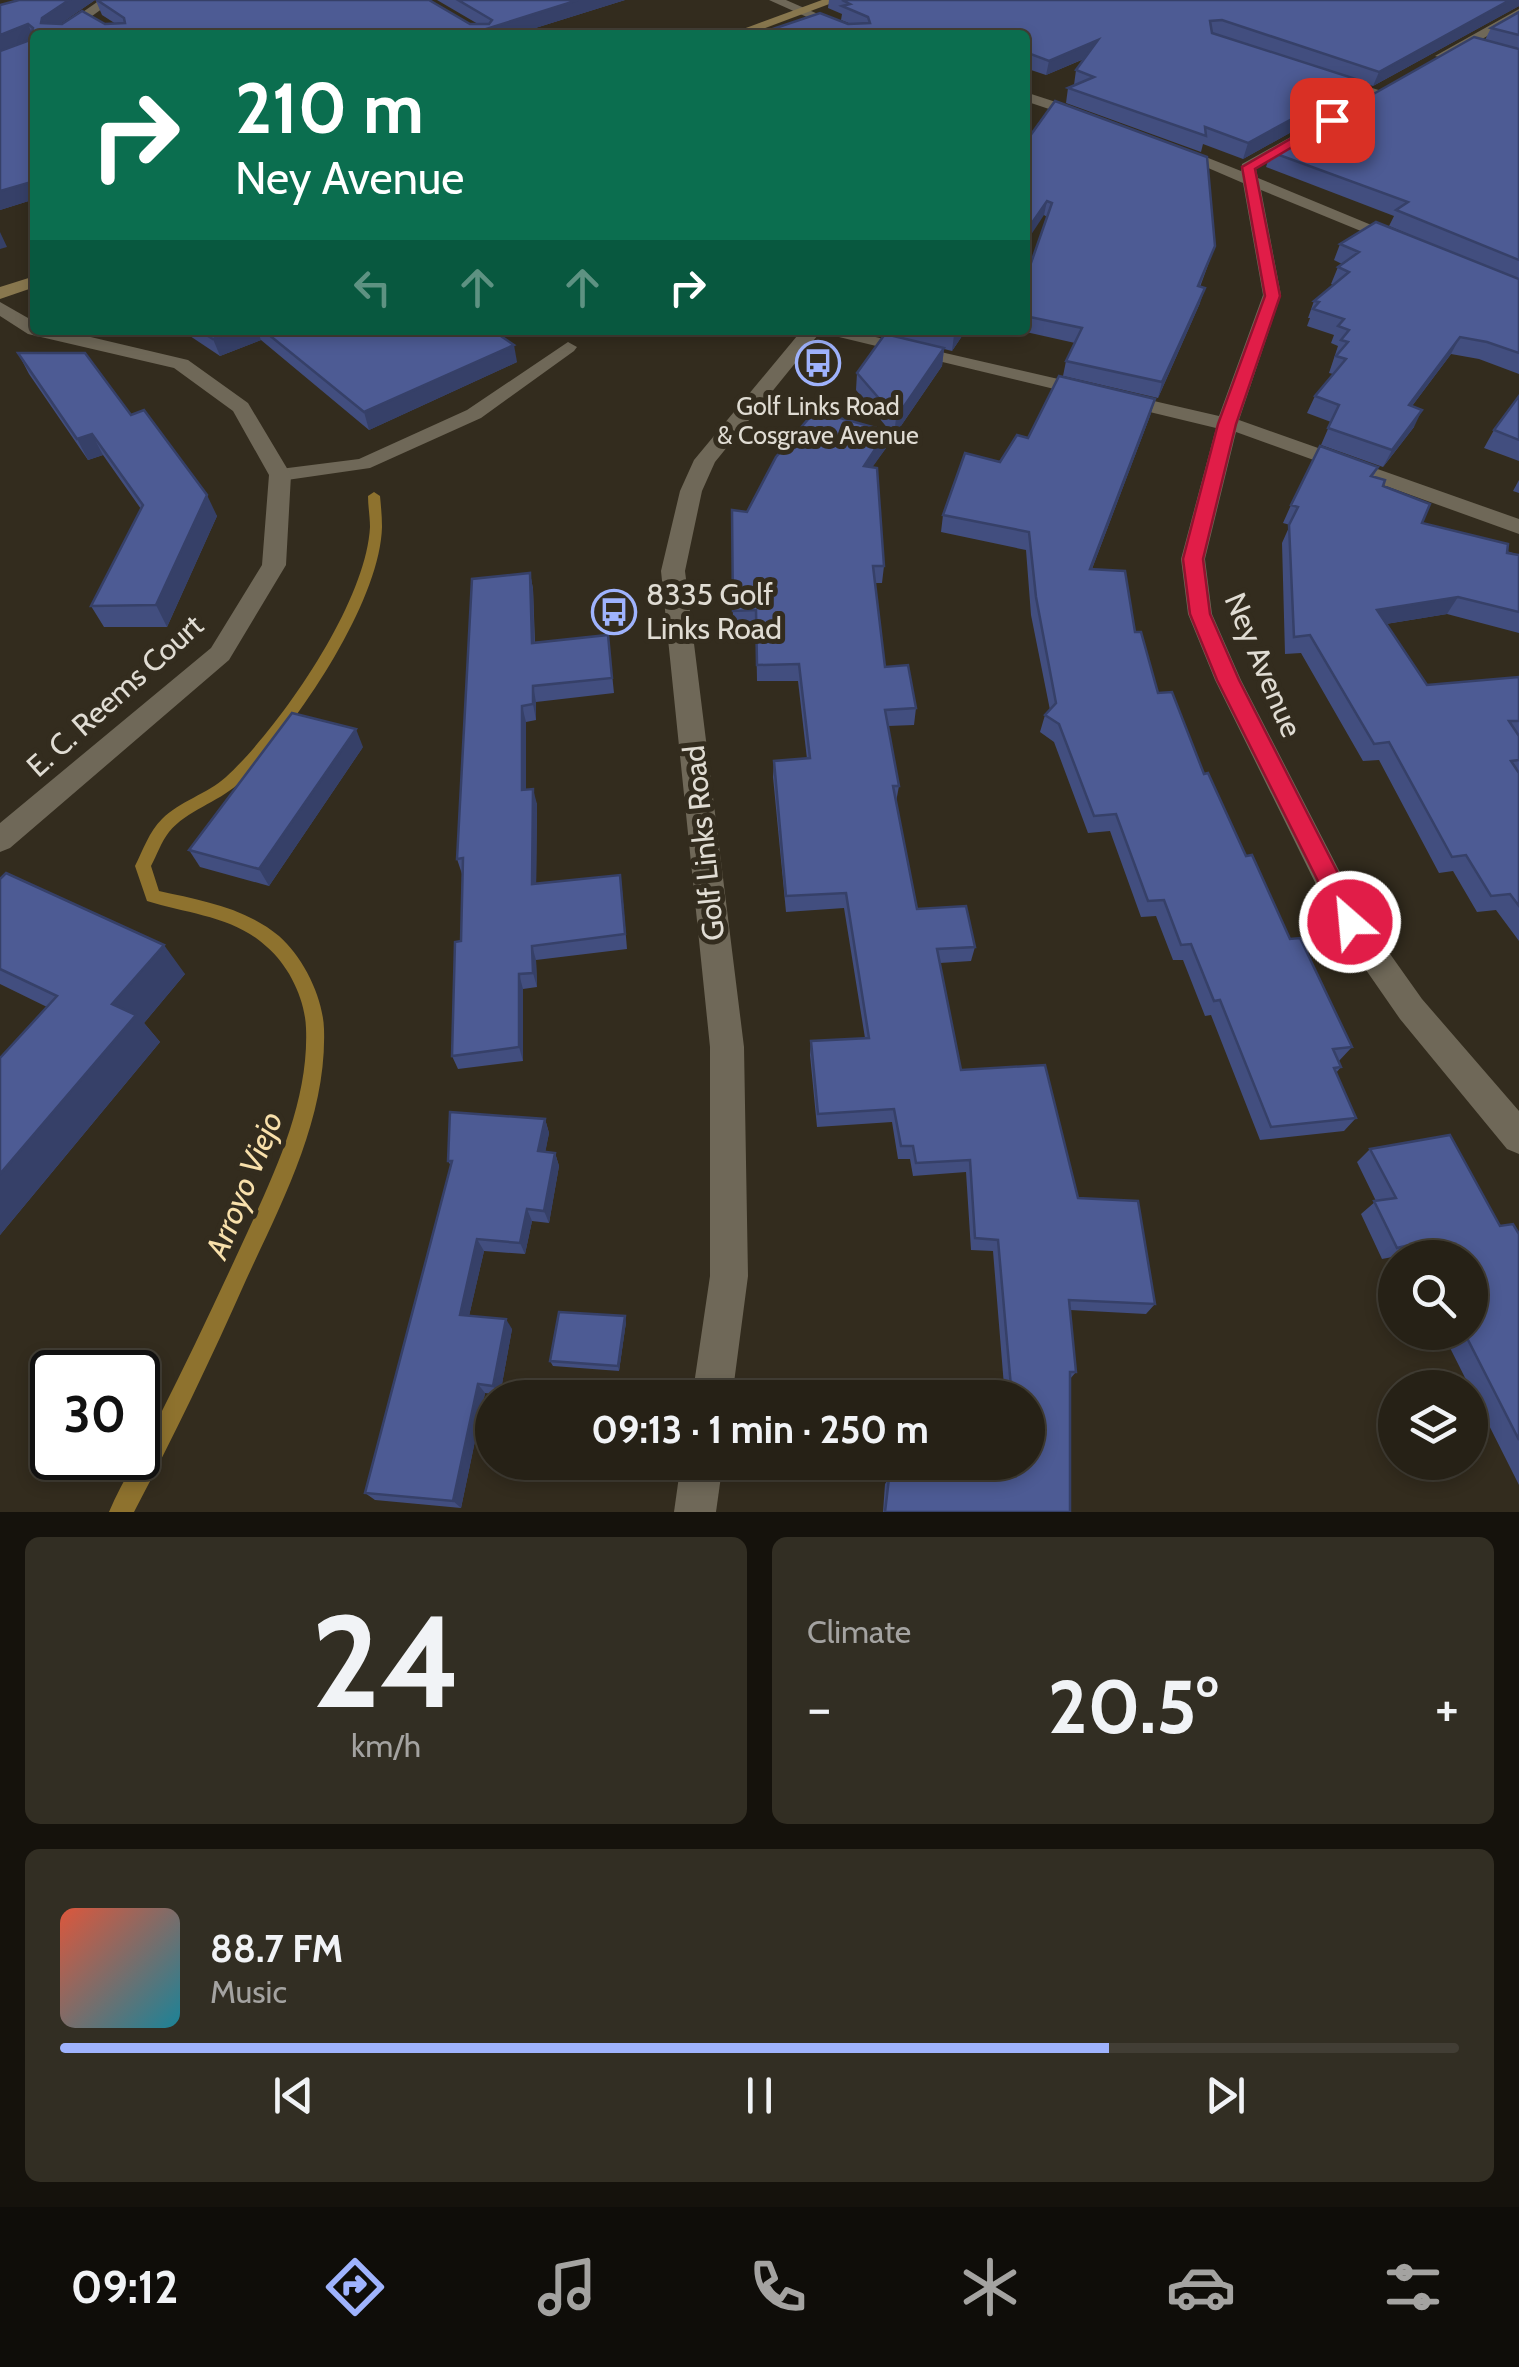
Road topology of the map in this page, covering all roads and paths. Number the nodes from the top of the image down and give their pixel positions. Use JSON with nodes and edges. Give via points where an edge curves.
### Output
{"nodes":[{"id":1,"x":108,"y":0,"type":"edge"},
{"id":2,"x":775,"y":0,"type":"edge"},
{"id":3,"x":834,"y":0,"type":"edge"},
{"id":4,"x":801,"y":12,"type":"junction"},
{"id":5,"x":1519,"y":13,"type":"edge"},
{"id":6,"x":88,"y":16,"type":"junction"},
{"id":7,"x":104,"y":25,"type":"edge"},
{"id":8,"x":66,"y":30,"type":"edge"},
{"id":9,"x":749,"y":30,"type":"edge"},
{"id":10,"x":847,"y":30,"type":"edge"},
{"id":11,"x":1465,"y":43,"type":"junction"},
{"id":12,"x":1487,"y":50,"type":"edge"},
{"id":13,"x":1420,"y":69,"type":"edge"},
{"id":14,"x":1314,"y":74,"type":"edge"},
{"id":15,"x":1384,"y":90,"type":"joint"},
{"id":16,"x":1030,"y":98,"type":"edge"},
{"id":17,"x":1360,"y":104,"type":"edge"},
{"id":18,"x":1101,"y":122,"type":"edge"},
{"id":19,"x":1312,"y":131,"type":"edge"},
{"id":20,"x":1156,"y":144,"type":"edge"},
{"id":21,"x":1249,"y":179,"type":"junction"},
{"id":22,"x":1411,"y":245,"type":"edge"},
{"id":23,"x":30,"y":283,"type":"edge"},
{"id":24,"x":0,"y":293,"type":"edge"},
{"id":25,"x":0,"y":308,"type":"edge"},
{"id":26,"x":30,"y":326,"type":"edge"},
{"id":27,"x":57,"y":335,"type":"edge"},
{"id":28,"x":808,"y":335,"type":"edge"},
{"id":29,"x":842,"y":335,"type":"edge"},
{"id":30,"x":568,"y":347,"type":"dead end"},
{"id":31,"x":1227,"y":424,"type":"junction"},
{"id":32,"x":280,"y":475,"type":"junction"},
{"id":33,"x":1519,"y":527,"type":"edge"},
{"id":34,"x":0,"y":840,"type":"edge"},
{"id":35,"x":1519,"y":1137,"type":"edge"},
{"id":36,"x":715,"y":1380,"type":"edge"},
{"id":37,"x":699,"y":1480,"type":"edge"},
{"id":38,"x":695,"y":1512,"type":"edge"}],
"edges":[{"from":1,"to":6,"type":"street"},
{"from":2,"to":4,"type":"street"},
{"from":3,"to":4,"type":"main road"},
{"from":4,"to":9,"type":"main road"},
{"from":4,"to":10,"type":"street"},
{"from":5,"to":11,"type":"street"},
{"from":6,"to":7,"type":"street"},
{"from":6,"to":8,"type":"street"},
{"from":11,"to":12,"type":"lane"},
{"from":11,"to":13,"type":"street"},
{"from":14,"to":15,"type":"lane"},
{"from":15,"to":17,"type":"street"},
{"from":16,"to":18,"type":"street"},
{"from":19,"to":21,"type":"street","via":[[1248,167]]},
{"from":20,"to":21,"type":"street"},
{"from":21,"to":22,"type":"street"},
{"from":21,"to":31,"type":"street","name":"Ney Avenue","via":[[1272,296]]},
{"from":23,"to":24,"type":"main road"},
{"from":25,"to":26,"type":"street"},
{"from":27,"to":32,"type":"street","via":[[181,364],[242,407]]},
{"from":28,"to":36,"type":"street","name":"Golf Links Road","via":[[706,460],[691,490],[673,571],[726,1047],[729,1276]]},
{"from":29,"to":31,"type":"street"},
{"from":30,"to":32,"type":"lane","via":[[474,414],[363,464]]},
{"from":31,"to":33,"type":"street"},
{"from":31,"to":35,"type":"street","name":"Ney Avenue","via":[[1193,559],[1200,614],[1350,922],[1411,1009]]},
{"from":32,"to":34,"type":"street","name":"E. C. Reems Court","via":[[274,565],[220,654]]},
{"from":37,"to":38,"type":"street"}]}
